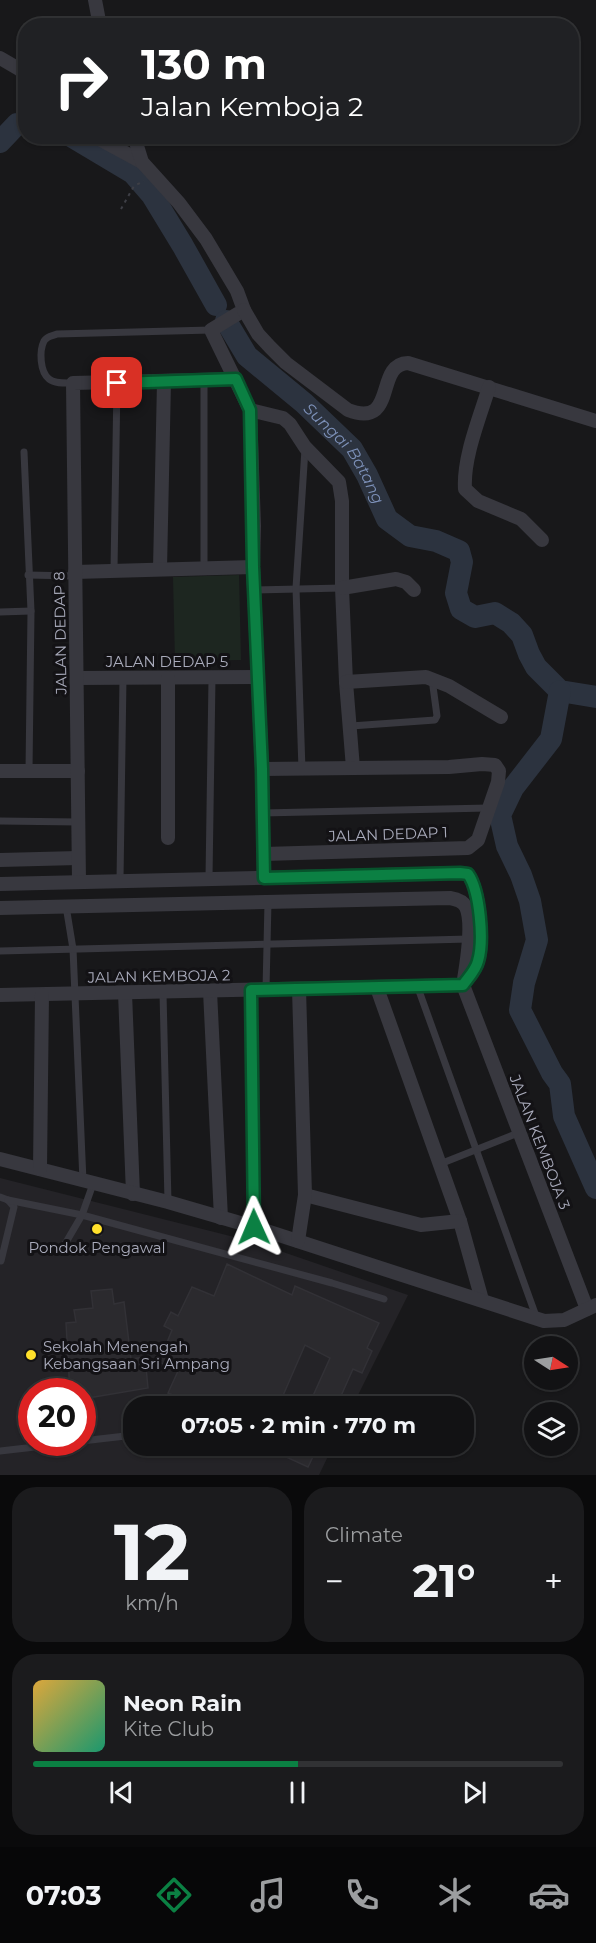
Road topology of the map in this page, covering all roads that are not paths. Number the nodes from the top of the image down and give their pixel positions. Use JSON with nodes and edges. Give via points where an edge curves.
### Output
{"nodes":[{"id":1,"x":95,"y":0,"type":"edge"},
{"id":2,"x":98,"y":18,"type":"edge"},
{"id":3,"x":0,"y":58,"type":"edge"},
{"id":4,"x":18,"y":68,"type":"edge"},
{"id":5,"x":109,"y":144,"type":"edge"},
{"id":6,"x":136,"y":144,"type":"edge"},
{"id":7,"x":142,"y":162,"type":"junction"},
{"id":8,"x":244,"y":310,"type":"junction"},
{"id":9,"x":212,"y":330,"type":"junction"},
{"id":10,"x":236,"y":379,"type":"junction"},
{"id":11,"x":204,"y":381,"type":"junction"},
{"id":12,"x":164,"y":382,"type":"junction"},
{"id":13,"x":73,"y":383,"type":"junction"},
{"id":14,"x":117,"y":383,"type":"junction"},
{"id":15,"x":489,"y":387,"type":"junction"},
{"id":16,"x":250,"y":410,"type":"junction"},
{"id":17,"x":596,"y":421,"type":"edge"},
{"id":18,"x":305,"y":447,"type":"junction"},
{"id":19,"x":24,"y":452,"type":"dead end"},
{"id":20,"x":542,"y":540,"type":"dead end"},
{"id":21,"x":253,"y":567,"type":"junction"},
{"id":22,"x":204,"y":568,"type":"junction"},
{"id":23,"x":160,"y":569,"type":"junction"},
{"id":24,"x":114,"y":570,"type":"junction"},
{"id":25,"x":75,"y":574,"type":"junction"},
{"id":26,"x":28,"y":575,"type":"junction"},
{"id":27,"x":296,"y":588,"type":"junction"},
{"id":28,"x":342,"y":588,"type":"junction"},
{"id":29,"x":255,"y":590,"type":"junction"},
{"id":30,"x":414,"y":590,"type":"dead end"},
{"id":31,"x":31,"y":611,"type":"junction"},
{"id":32,"x":0,"y":612,"type":"edge"},
{"id":33,"x":258,"y":677,"type":"junction"},
{"id":34,"x":76,"y":678,"type":"junction"},
{"id":35,"x":123,"y":678,"type":"junction"},
{"id":36,"x":168,"y":678,"type":"junction"},
{"id":37,"x":212,"y":678,"type":"junction"},
{"id":38,"x":432,"y":679,"type":"junction"},
{"id":39,"x":346,"y":682,"type":"junction"},
{"id":40,"x":501,"y":717,"type":"dead end"},
{"id":41,"x":351,"y":726,"type":"junction"},
{"id":42,"x":353,"y":768,"type":"junction"},
{"id":43,"x":262,"y":769,"type":"junction"},
{"id":44,"x":303,"y":770,"type":"junction"},
{"id":45,"x":0,"y":771,"type":"edge"},
{"id":46,"x":30,"y":771,"type":"junction"},
{"id":47,"x":78,"y":771,"type":"junction"},
{"id":48,"x":488,"y":808,"type":"junction"},
{"id":49,"x":262,"y":813,"type":"junction"},
{"id":50,"x":0,"y":821,"type":"edge"},
{"id":51,"x":78,"y":822,"type":"junction"},
{"id":52,"x":168,"y":838,"type":"dead end"},
{"id":53,"x":264,"y":854,"type":"junction"},
{"id":54,"x":78,"y":858,"type":"junction"},
{"id":55,"x":0,"y":860,"type":"edge"},
{"id":56,"x":209,"y":878,"type":"junction"},
{"id":57,"x":264,"y":878,"type":"junction"},
{"id":58,"x":120,"y":880,"type":"junction"},
{"id":59,"x":79,"y":881,"type":"junction"},
{"id":60,"x":0,"y":884,"type":"edge"},
{"id":61,"x":268,"y":902,"type":"junction"},
{"id":62,"x":66,"y":906,"type":"junction"},
{"id":63,"x":0,"y":908,"type":"edge"},
{"id":64,"x":469,"y":939,"type":"junction"},
{"id":65,"x":266,"y":945,"type":"junction"},
{"id":66,"x":73,"y":949,"type":"junction"},
{"id":67,"x":0,"y":951,"type":"edge"},
{"id":68,"x":463,"y":985,"type":"junction"},
{"id":69,"x":377,"y":988,"type":"junction"},
{"id":70,"x":418,"y":988,"type":"junction"},
{"id":71,"x":266,"y":989,"type":"junction"},
{"id":72,"x":299,"y":989,"type":"junction"},
{"id":73,"x":251,"y":990,"type":"junction"},
{"id":74,"x":210,"y":991,"type":"junction"},
{"id":75,"x":125,"y":993,"type":"junction"},
{"id":76,"x":163,"y":993,"type":"junction"},
{"id":77,"x":75,"y":994,"type":"junction"},
{"id":78,"x":0,"y":995,"type":"edge"},
{"id":79,"x":42,"y":995,"type":"junction"},
{"id":80,"x":518,"y":1133,"type":"junction"},
{"id":81,"x":476,"y":1150,"type":"junction"},
{"id":82,"x":0,"y":1160,"type":"edge"},
{"id":83,"x":440,"y":1164,"type":"junction"},
{"id":84,"x":40,"y":1169,"type":"junction"},
{"id":85,"x":88,"y":1182,"type":"junction"},
{"id":86,"x":133,"y":1194,"type":"junction"},
{"id":87,"x":305,"y":1195,"type":"junction"},
{"id":88,"x":4,"y":1199,"type":"edge"},
{"id":89,"x":168,"y":1202,"type":"junction"},
{"id":90,"x":82,"y":1215,"type":"junction"},
{"id":91,"x":221,"y":1218,"type":"junction"},
{"id":92,"x":460,"y":1221,"type":"junction"},
{"id":93,"x":254,"y":1227,"type":"junction"},
{"id":94,"x":298,"y":1240,"type":"junction"},
{"id":95,"x":65,"y":1244,"type":"dead end"},
{"id":96,"x":1,"y":1261,"type":"edge"},
{"id":97,"x":384,"y":1299,"type":"dead end"},
{"id":98,"x":482,"y":1300,"type":"junction"},
{"id":99,"x":591,"y":1307,"type":"edge"},
{"id":100,"x":537,"y":1318,"type":"junction"},
{"id":101,"x":123,"y":1436,"type":"edge"},
{"id":102,"x":96,"y":1440,"type":"edge"},
{"id":103,"x":18,"y":1450,"type":"edge"},
{"id":104,"x":0,"y":1452,"type":"edge"}],
"edges":[{"from":1,"to":2,"type":"street"},
{"from":3,"to":4,"type":"street"},
{"from":5,"to":7,"type":"street"},
{"from":6,"to":7,"type":"street"},
{"from":7,"to":8,"type":"street","via":[[206,239]]},
{"from":8,"to":9,"type":"street"},
{"from":8,"to":15,"type":"street","via":[[258,334],[286,363],[354,412],[368,413],[380,405],[394,367],[401,363]]},
{"from":9,"to":10,"type":"street"},
{"from":9,"to":13,"type":"lane","via":[[49,337],[42,350],[43,372],[54,382]]},
{"from":10,"to":11,"type":"street"},
{"from":10,"to":16,"type":"street"},
{"from":11,"to":12,"type":"street"},
{"from":11,"to":22,"type":"lane"},
{"from":12,"to":14,"type":"street"},
{"from":12,"to":23,"type":"street"},
{"from":13,"to":14,"type":"street"},
{"from":13,"to":25,"type":"street","name":"JALAN DEDAP 8"},
{"from":14,"to":24,"type":"lane"},
{"from":15,"to":17,"type":"street"},
{"from":15,"to":20,"type":"street","via":[[468,458],[465,489],[478,501],[521,519]]},
{"from":16,"to":18,"type":"street","via":[[283,418]]},
{"from":16,"to":21,"type":"street"},
{"from":18,"to":27,"type":"lane"},
{"from":18,"to":28,"type":"street","via":[[339,482]]},
{"from":19,"to":26,"type":"lane"},
{"from":21,"to":22,"type":"street"},
{"from":21,"to":29,"type":"street"},
{"from":22,"to":23,"type":"street"},
{"from":23,"to":24,"type":"street"},
{"from":24,"to":25,"type":"street"},
{"from":25,"to":26,"type":"lane"},
{"from":25,"to":34,"type":"street","name":"JALAN DEDAP 8"},
{"from":26,"to":31,"type":"lane"},
{"from":27,"to":28,"type":"lane"},
{"from":27,"to":29,"type":"lane"},
{"from":27,"to":44,"type":"lane"},
{"from":28,"to":30,"type":"street","via":[[396,579]]},
{"from":28,"to":39,"type":"street"},
{"from":29,"to":33,"type":"street"},
{"from":31,"to":32,"type":"lane"},
{"from":31,"to":46,"type":"lane"},
{"from":33,"to":37,"type":"street","name":"JALAN DEDAP 5"},
{"from":33,"to":43,"type":"street"},
{"from":34,"to":35,"type":"street","name":"JALAN DEDAP 5"},
{"from":34,"to":47,"type":"street","name":"JALAN DEDAP 8"},
{"from":35,"to":36,"type":"street","name":"JALAN DEDAP 5"},
{"from":35,"to":58,"type":"lane"},
{"from":36,"to":37,"type":"street","name":"JALAN DEDAP 5"},
{"from":36,"to":52,"type":"street"},
{"from":37,"to":56,"type":"lane"},
{"from":38,"to":39,"type":"street","via":[[421,676]]},
{"from":38,"to":40,"type":"street"},
{"from":38,"to":41,"type":"lane","via":[[435,720]]},
{"from":39,"to":41,"type":"street"},
{"from":41,"to":42,"type":"street"},
{"from":42,"to":44,"type":"street"},
{"from":42,"to":48,"type":"street","name":"JALAN DEDAP 1","via":[[492,764],[498,767],[499,776]]},
{"from":43,"to":44,"type":"street"},
{"from":43,"to":49,"type":"street"},
{"from":45,"to":46,"type":"street"},
{"from":46,"to":47,"type":"street"},
{"from":47,"to":51,"type":"street","name":"JALAN DEDAP 8"},
{"from":48,"to":49,"type":"lane"},
{"from":48,"to":53,"type":"street","name":"JALAN DEDAP 1","via":[[478,840],[468,848]]},
{"from":49,"to":53,"type":"street"},
{"from":50,"to":51,"type":"lane"},
{"from":51,"to":54,"type":"street","name":"JALAN DEDAP 8"},
{"from":53,"to":57,"type":"street"},
{"from":54,"to":55,"type":"street"},
{"from":54,"to":59,"type":"street","name":"JALAN DEDAP 8"},
{"from":56,"to":57,"type":"street"},
{"from":56,"to":58,"type":"street"},
{"from":57,"to":68,"type":"street","via":[[468,874],[477,901],[480,938],[478,962]]},
{"from":58,"to":59,"type":"street"},
{"from":59,"to":60,"type":"street"},
{"from":61,"to":62,"type":"street"},
{"from":61,"to":64,"type":"street","via":[[456,899],[466,908]]},
{"from":61,"to":65,"type":"lane"},
{"from":62,"to":63,"type":"street"},
{"from":62,"to":66,"type":"lane"},
{"from":64,"to":65,"type":"lane"},
{"from":64,"to":68,"type":"street"},
{"from":65,"to":66,"type":"lane"},
{"from":65,"to":71,"type":"lane"},
{"from":66,"to":67,"type":"lane"},
{"from":66,"to":77,"type":"lane"},
{"from":68,"to":70,"type":"street","name":"JALAN KEMBOJA 2"},
{"from":68,"to":80,"type":"street","name":"JALAN KEMBOJA 3"},
{"from":69,"to":70,"type":"street","name":"JALAN KEMBOJA 2"},
{"from":69,"to":72,"type":"street","name":"JALAN KEMBOJA 2"},
{"from":69,"to":83,"type":"street"},
{"from":70,"to":81,"type":"lane"},
{"from":71,"to":72,"type":"street","name":"JALAN KEMBOJA 2"},
{"from":71,"to":73,"type":"street","name":"JALAN KEMBOJA 2"},
{"from":72,"to":87,"type":"street"},
{"from":73,"to":74,"type":"street","name":"JALAN KEMBOJA 2"},
{"from":73,"to":93,"type":"lane"},
{"from":74,"to":76,"type":"street","name":"JALAN KEMBOJA 2"},
{"from":74,"to":91,"type":"street"},
{"from":75,"to":76,"type":"street","name":"JALAN KEMBOJA 2"},
{"from":75,"to":77,"type":"street","name":"JALAN KEMBOJA 2"},
{"from":75,"to":86,"type":"street"},
{"from":76,"to":89,"type":"lane"},
{"from":77,"to":79,"type":"street","name":"JALAN KEMBOJA 2"},
{"from":77,"to":85,"type":"lane"},
{"from":78,"to":79,"type":"street","name":"JALAN KEMBOJA 2"},
{"from":79,"to":84,"type":"street"},
{"from":80,"to":81,"type":"lane"},
{"from":80,"to":99,"type":"street","name":"JALAN KEMBOJA 3"},
{"from":81,"to":83,"type":"lane"},
{"from":81,"to":100,"type":"lane"},
{"from":82,"to":84,"type":"street"},
{"from":83,"to":92,"type":"street"},
{"from":84,"to":85,"type":"street"},
{"from":85,"to":86,"type":"street"},
{"from":85,"to":90,"type":"lane"},
{"from":86,"to":89,"type":"street"},
{"from":87,"to":92,"type":"street","via":[[421,1225]]},
{"from":87,"to":94,"type":"street"},
{"from":88,"to":90,"type":"lane"},
{"from":88,"to":96,"type":"lane","via":[[14,1207]]},
{"from":89,"to":91,"type":"street"},
{"from":90,"to":95,"type":"lane"},
{"from":90,"to":97,"type":"lane"},
{"from":91,"to":93,"type":"street"},
{"from":92,"to":98,"type":"street"},
{"from":93,"to":94,"type":"street"},
{"from":94,"to":98,"type":"street"},
{"from":98,"to":100,"type":"street"},
{"from":99,"to":100,"type":"street","via":[[555,1322]]},
{"from":101,"to":102,"type":"lane"},
{"from":103,"to":104,"type":"lane"}]}
